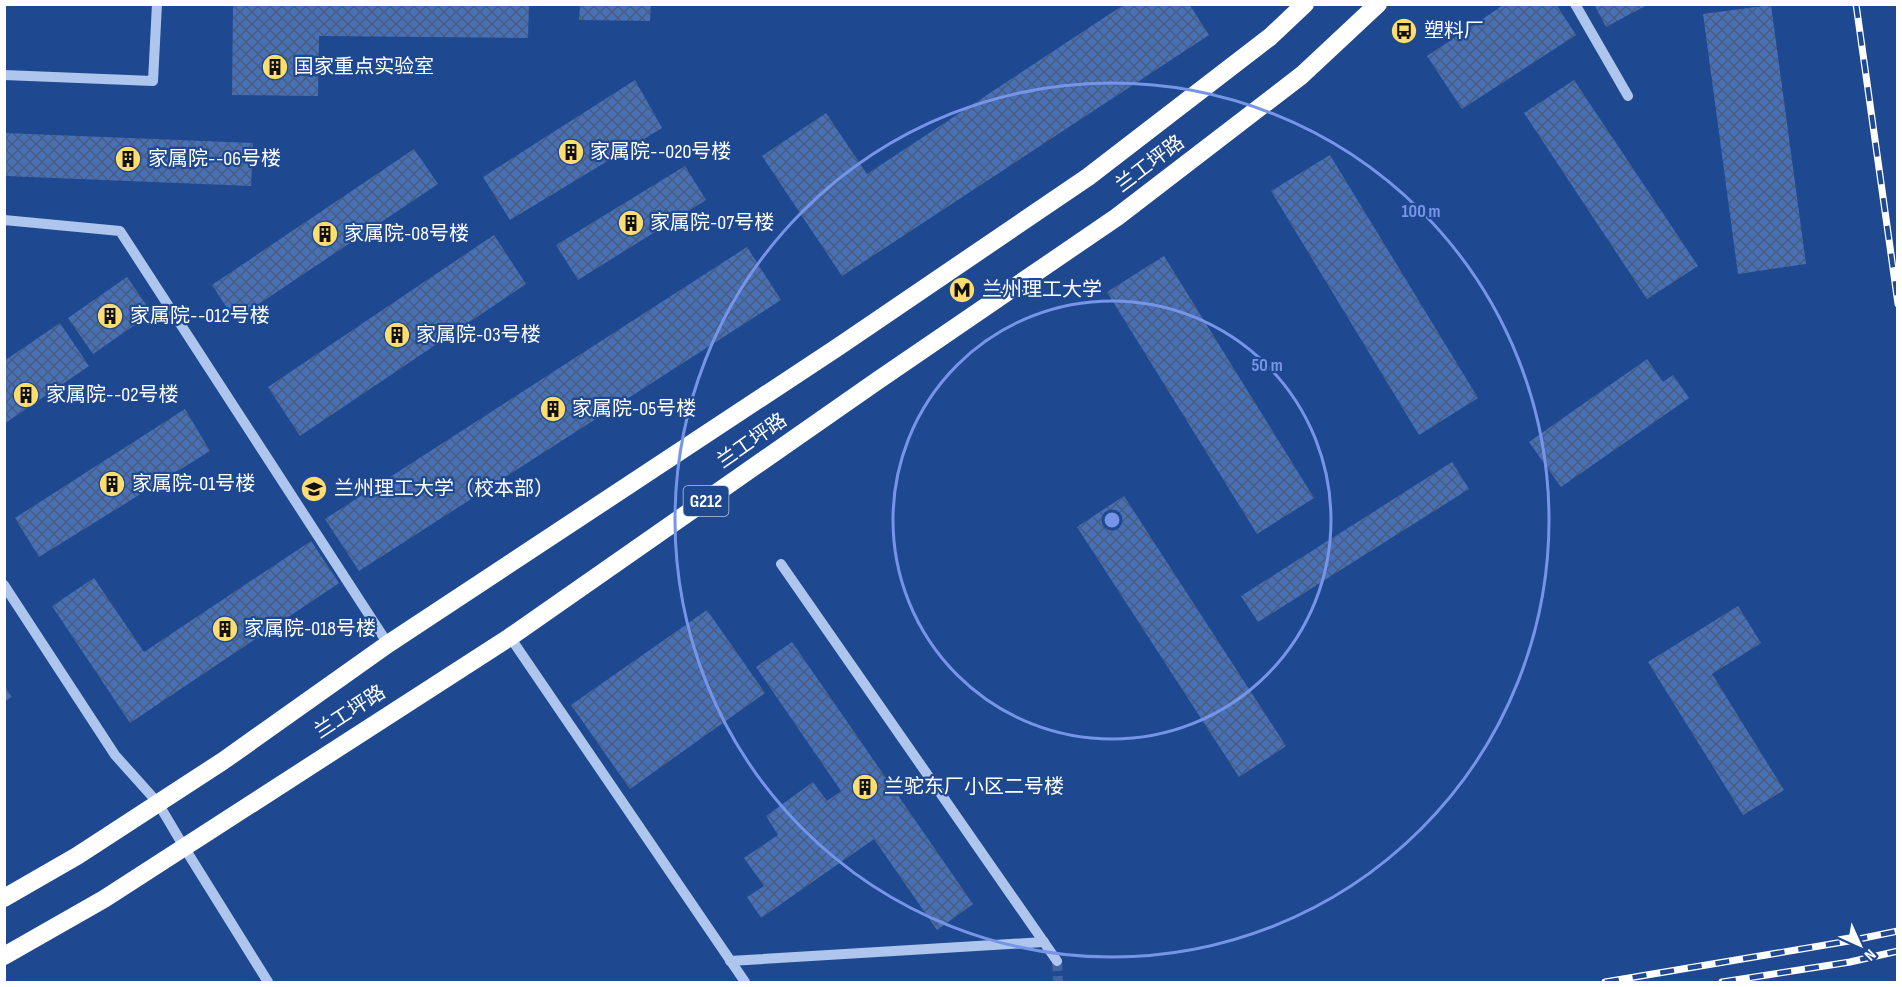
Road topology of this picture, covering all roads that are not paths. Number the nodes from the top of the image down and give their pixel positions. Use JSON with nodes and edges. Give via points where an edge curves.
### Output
{"nodes":[{"id":1,"x":157,"y":4,"type":"edge"},
{"id":2,"x":1305,"y":4,"type":"edge"},
{"id":3,"x":1378,"y":4,"type":"edge"},
{"id":4,"x":1575,"y":4,"type":"edge"},
{"id":5,"x":4,"y":75,"type":"edge"},
{"id":6,"x":1628,"y":96,"type":"dead end"},
{"id":7,"x":4,"y":219,"type":"edge"},
{"id":8,"x":781,"y":564,"type":"dead end"},
{"id":9,"x":4,"y":585,"type":"edge"},
{"id":10,"x":510,"y":637,"type":"junction"},
{"id":11,"x":388,"y":644,"type":"junction"},
{"id":12,"x":158,"y":803,"type":"junction"},
{"id":13,"x":184,"y":848,"type":"junction"},
{"id":14,"x":4,"y":898,"type":"edge"},
{"id":15,"x":1044,"y":942,"type":"junction"},
{"id":16,"x":4,"y":956,"type":"edge"},
{"id":17,"x":730,"y":961,"type":"junction"},
{"id":18,"x":1057,"y":961,"type":"tunnel mouth"},
{"id":19,"x":268,"y":982,"type":"edge"},
{"id":20,"x":745,"y":982,"type":"edge"}],
"edges":[{"from":1,"to":5,"type":"street","via":[[153,81]]},
{"from":2,"to":11,"type":"highway","name":"兰工坪路","via":[[1270,37],[1088,177]]},
{"from":3,"to":10,"type":"highway","name":"兰工坪路","number":"G212","via":[[1302,75],[1117,217]]},
{"from":4,"to":6,"type":"street"},
{"from":7,"to":11,"type":"street","via":[[120,231]]},
{"from":8,"to":15,"type":"street"},
{"from":9,"to":12,"type":"street","via":[[115,754]]},
{"from":10,"to":13,"type":"highway","name":"兰工坪路","number":"G212"},
{"from":10,"to":17,"type":"street"},
{"from":11,"to":12,"type":"highway","name":"兰工坪路"},
{"from":12,"to":13,"type":"street"},
{"from":12,"to":14,"type":"highway","name":"兰工坪路"},
{"from":13,"to":16,"type":"highway","name":"兰工坪路","number":"G212"},
{"from":13,"to":19,"type":"street"},
{"from":15,"to":17,"type":"street"},
{"from":15,"to":18,"type":"street"},
{"from":17,"to":20,"type":"street"}]}
